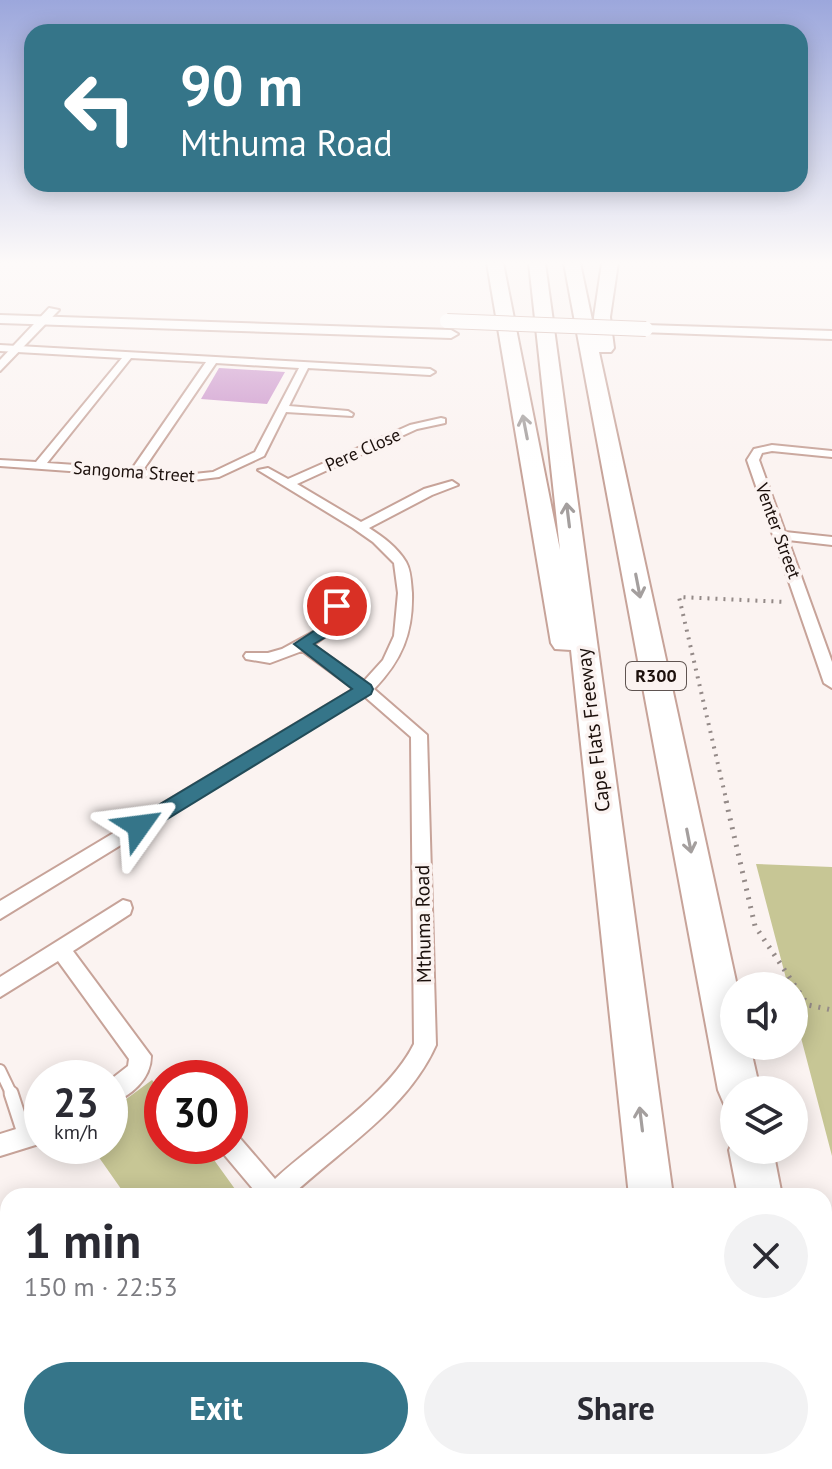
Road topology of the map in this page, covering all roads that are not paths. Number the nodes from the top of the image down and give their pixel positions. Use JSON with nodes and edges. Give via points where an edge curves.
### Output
{"nodes":[{"id":1,"x":33,"y":332,"type":"edge"},
{"id":2,"x":501,"y":332,"type":"edge"},
{"id":3,"x":508,"y":332,"type":"edge"},
{"id":4,"x":545,"y":332,"type":"edge"},
{"id":5,"x":578,"y":332,"type":"edge"},
{"id":6,"x":586,"y":332,"type":"edge"},
{"id":7,"x":603,"y":332,"type":"edge"},
{"id":8,"x":648,"y":334,"type":"junction"},
{"id":9,"x":832,"y":335,"type":"edge"},
{"id":10,"x":832,"y":345,"type":"edge"},
{"id":11,"x":0,"y":348,"type":"edge"},
{"id":12,"x":17,"y":349,"type":"junction"},
{"id":13,"x":511,"y":350,"type":"junction"},
{"id":14,"x":129,"y":355,"type":"junction"},
{"id":15,"x":213,"y":360,"type":"junction"},
{"id":16,"x":305,"y":365,"type":"junction"},
{"id":17,"x":0,"y":367,"type":"edge"},
{"id":18,"x":430,"y":372,"type":"dead end"},
{"id":19,"x":283,"y":409,"type":"junction"},
{"id":20,"x":348,"y":414,"type":"dead end"},
{"id":21,"x":441,"y":421,"type":"dead end"},
{"id":22,"x":832,"y":454,"type":"edge"},
{"id":23,"x":0,"y":463,"type":"edge"},
{"id":24,"x":39,"y":466,"type":"junction"},
{"id":25,"x":264,"y":470,"type":"dead end"},
{"id":26,"x":135,"y":473,"type":"junction"},
{"id":27,"x":287,"y":484,"type":"junction"},
{"id":28,"x":452,"y":485,"type":"dead end"},
{"id":29,"x":359,"y":528,"type":"junction"},
{"id":30,"x":628,"y":535,"type":"junction"},
{"id":31,"x":779,"y":535,"type":"junction"},
{"id":32,"x":832,"y":541,"type":"edge"},
{"id":33,"x":337,"y":606,"type":"dead end"},
{"id":34,"x":302,"y":644,"type":"junction"},
{"id":35,"x":251,"y":656,"type":"dead end"},
{"id":36,"x":827,"y":656,"type":"edge"},
{"id":37,"x":832,"y":683,"type":"edge"},
{"id":38,"x":365,"y":689,"type":"junction"},
{"id":39,"x":600,"y":787,"type":"junction"},
{"id":40,"x":123,"y":908,"type":"dead end"},
{"id":41,"x":0,"y":911,"type":"edge"},
{"id":42,"x":60,"y":949,"type":"junction"},
{"id":43,"x":0,"y":988,"type":"edge"},
{"id":44,"x":0,"y":1070,"type":"edge"},
{"id":45,"x":736,"y":1076,"type":"edge"},
{"id":46,"x":128,"y":1080,"type":"edge"},
{"id":47,"x":24,"y":1116,"type":"edge"},
{"id":48,"x":24,"y":1137,"type":"edge"},
{"id":49,"x":0,"y":1145,"type":"edge"},
{"id":50,"x":247,"y":1164,"type":"edge"},
{"id":51,"x":754,"y":1164,"type":"edge"},
{"id":52,"x":267,"y":1188,"type":"edge"},
{"id":53,"x":283,"y":1188,"type":"edge"},
{"id":54,"x":650,"y":1188,"type":"edge"},
{"id":55,"x":758,"y":1188,"type":"edge"}],
"edges":[{"from":1,"to":12,"type":"street"},
{"from":2,"to":13,"type":"highway"},
{"from":3,"to":13,"type":"highway"},
{"from":39,"to":4,"type":"highway","name":"Cape Flats Freeway","one_way":true},
{"from":5,"to":8,"type":"main road"},
{"from":6,"to":30,"type":"highway","number":"R300"},
{"from":7,"to":30,"type":"highway","via":[[624,453]]},
{"from":8,"to":9,"type":"main road"},
{"from":8,"to":10,"type":"main road"},
{"from":11,"to":12,"type":"street"},
{"from":12,"to":14,"type":"street"},
{"from":12,"to":17,"type":"street"},
{"from":39,"to":13,"type":"highway","one_way":true,"via":[[575,696]]},
{"from":14,"to":15,"type":"street"},
{"from":14,"to":24,"type":"street"},
{"from":15,"to":16,"type":"street"},
{"from":15,"to":26,"type":"street"},
{"from":16,"to":18,"type":"street"},
{"from":16,"to":19,"type":"street","name":"Sangoma Street"},
{"from":19,"to":20,"type":"street"},
{"from":19,"to":26,"type":"street","name":"Sangoma Street","via":[[260,454],[236,467],[207,477]]},
{"from":21,"to":27,"type":"street","name":"Pere Close","via":[[414,427]]},
{"from":22,"to":31,"type":"street","name":"Venter Street","via":[[772,448],[754,455]]},
{"from":23,"to":24,"type":"street","name":"Sangoma Street"},
{"from":24,"to":26,"type":"street","name":"Sangoma Street"},
{"from":25,"to":27,"type":"street"},
{"from":27,"to":29,"type":"street"},
{"from":28,"to":29,"type":"street"},
{"from":29,"to":38,"type":"street","via":[[400,563],[405,601],[397,653]]},
{"from":30,"to":45,"type":"highway","number":"R300","one_way":true},
{"from":31,"to":32,"type":"street"},
{"from":31,"to":36,"type":"street","name":"Venter Street"},
{"from":33,"to":34,"type":"street","via":[[341,615],[335,624]]},
{"from":34,"to":35,"type":"street","via":[[270,658]]},
{"from":34,"to":38,"type":"street","name":"Mthuma Road"},
{"from":36,"to":37,"type":"street","name":"Venter Street"},
{"from":38,"to":41,"type":"street"},
{"from":38,"to":53,"type":"street","name":"Mthuma Road","via":[[414,729],[421,742],[425,1045],[401,1083]]},
{"from":54,"to":39,"type":"highway","name":"Cape Flats Freeway","one_way":true},
{"from":40,"to":42,"type":"street"},
{"from":42,"to":43,"type":"street"},
{"from":42,"to":46,"type":"street","via":[[137,1049],[141,1060]]},
{"from":44,"to":47,"type":"lane"},
{"from":48,"to":49,"type":"street"},
{"from":50,"to":52,"type":"street"},
{"from":51,"to":55,"type":"highway"}]}
